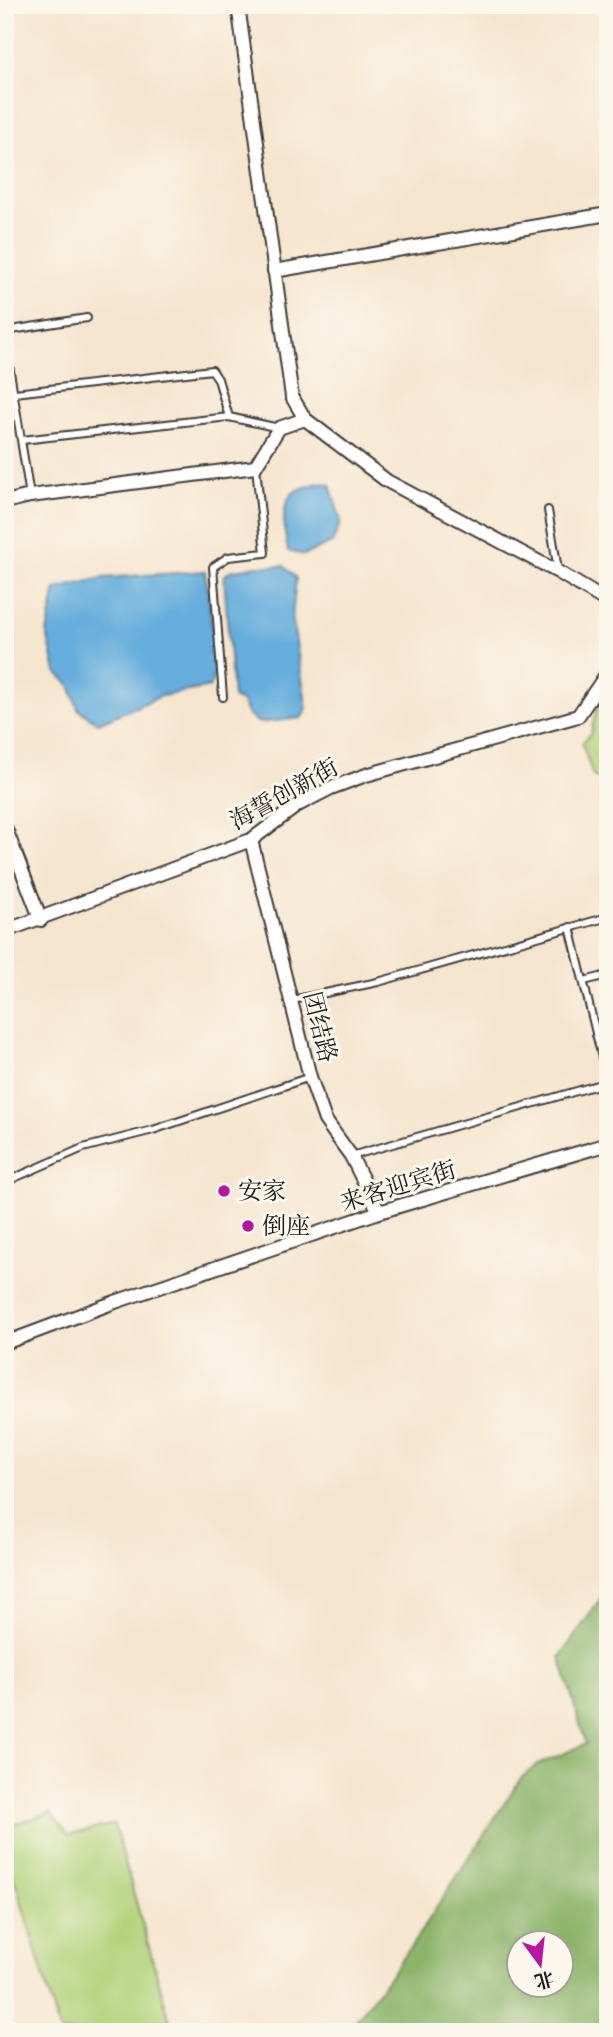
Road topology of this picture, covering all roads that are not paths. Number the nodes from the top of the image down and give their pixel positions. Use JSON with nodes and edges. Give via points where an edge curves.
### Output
{"nodes":[{"id":1,"x":238,"y":5,"type":"edge"},
{"id":2,"x":608,"y":214,"type":"edge"},
{"id":3,"x":274,"y":271,"type":"junction"},
{"id":4,"x":88,"y":318,"type":"dead end"},
{"id":5,"x":5,"y":331,"type":"edge"},
{"id":6,"x":5,"y":340,"type":"edge"},
{"id":7,"x":15,"y":393,"type":"junction"},
{"id":8,"x":229,"y":417,"type":"junction"},
{"id":9,"x":305,"y":419,"type":"junction"},
{"id":10,"x":279,"y":428,"type":"junction"},
{"id":11,"x":22,"y":440,"type":"junction"},
{"id":12,"x":256,"y":467,"type":"junction"},
{"id":13,"x":30,"y":496,"type":"junction"},
{"id":14,"x":5,"y":502,"type":"edge"},
{"id":15,"x":548,"y":510,"type":"dead end"},
{"id":16,"x":558,"y":572,"type":"junction"},
{"id":17,"x":608,"y":602,"type":"edge"},
{"id":18,"x":608,"y":672,"type":"edge"},
{"id":19,"x":223,"y":697,"type":"dead end"},
{"id":20,"x":5,"y":827,"type":"edge"},
{"id":21,"x":251,"y":839,"type":"junction"},
{"id":22,"x":608,"y":917,"type":"edge"},
{"id":23,"x":41,"y":920,"type":"junction"},
{"id":24,"x":570,"y":927,"type":"junction"},
{"id":25,"x":5,"y":931,"type":"edge"},
{"id":26,"x":608,"y":975,"type":"edge"},
{"id":27,"x":583,"y":981,"type":"junction"},
{"id":28,"x":292,"y":1000,"type":"junction"},
{"id":29,"x":608,"y":1032,"type":"edge"},
{"id":30,"x":596,"y":1035,"type":"junction"},
{"id":31,"x":310,"y":1077,"type":"junction"},
{"id":32,"x":608,"y":1082,"type":"edge"},
{"id":33,"x":608,"y":1144,"type":"edge"},
{"id":34,"x":351,"y":1156,"type":"junction"},
{"id":35,"x":5,"y":1182,"type":"edge"},
{"id":36,"x":379,"y":1213,"type":"junction"},
{"id":37,"x":5,"y":1343,"type":"edge"}],
"edges":[{"from":1,"to":3,"type":"street"},
{"from":2,"to":3,"type":"street"},
{"from":3,"to":9,"type":"street","via":[[292,397]]},
{"from":4,"to":5,"type":"lane"},
{"from":6,"to":7,"type":"lane"},
{"from":7,"to":8,"type":"lane","via":[[212,370]]},
{"from":7,"to":11,"type":"lane"},
{"from":8,"to":10,"type":"lane"},
{"from":8,"to":11,"type":"lane"},
{"from":9,"to":10,"type":"street"},
{"from":9,"to":16,"type":"street","via":[[387,481]]},
{"from":10,"to":12,"type":"street"},
{"from":11,"to":13,"type":"lane"},
{"from":12,"to":13,"type":"street"},
{"from":12,"to":19,"type":"lane","via":[[265,553],[228,558],[214,567]]},
{"from":13,"to":14,"type":"street"},
{"from":15,"to":16,"type":"lane"},
{"from":16,"to":17,"type":"street"},
{"from":18,"to":21,"type":"street","name":"海誓创新街","via":[[578,716],[331,788]]},
{"from":20,"to":23,"type":"street"},
{"from":21,"to":23,"type":"street","name":"海誓创新街"},
{"from":21,"to":28,"type":"street","name":"团结路"},
{"from":22,"to":24,"type":"lane"},
{"from":23,"to":25,"type":"street","name":"海誓创新街"},
{"from":24,"to":27,"type":"lane"},
{"from":24,"to":28,"type":"lane","via":[[378,982]]},
{"from":26,"to":27,"type":"lane"},
{"from":27,"to":30,"type":"lane"},
{"from":28,"to":31,"type":"street","name":"团结路"},
{"from":29,"to":30,"type":"lane"},
{"from":30,"to":32,"type":"lane"},
{"from":31,"to":34,"type":"street","name":"团结路","via":[[325,1120]]},
{"from":31,"to":35,"type":"lane","via":[[153,1130],[83,1147]]},
{"from":32,"to":34,"type":"lane"},
{"from":33,"to":36,"type":"street","name":"来客迎宾街"},
{"from":34,"to":36,"type":"street","name":"团结路"},
{"from":36,"to":37,"type":"street","name":"来客迎宾街"}]}
